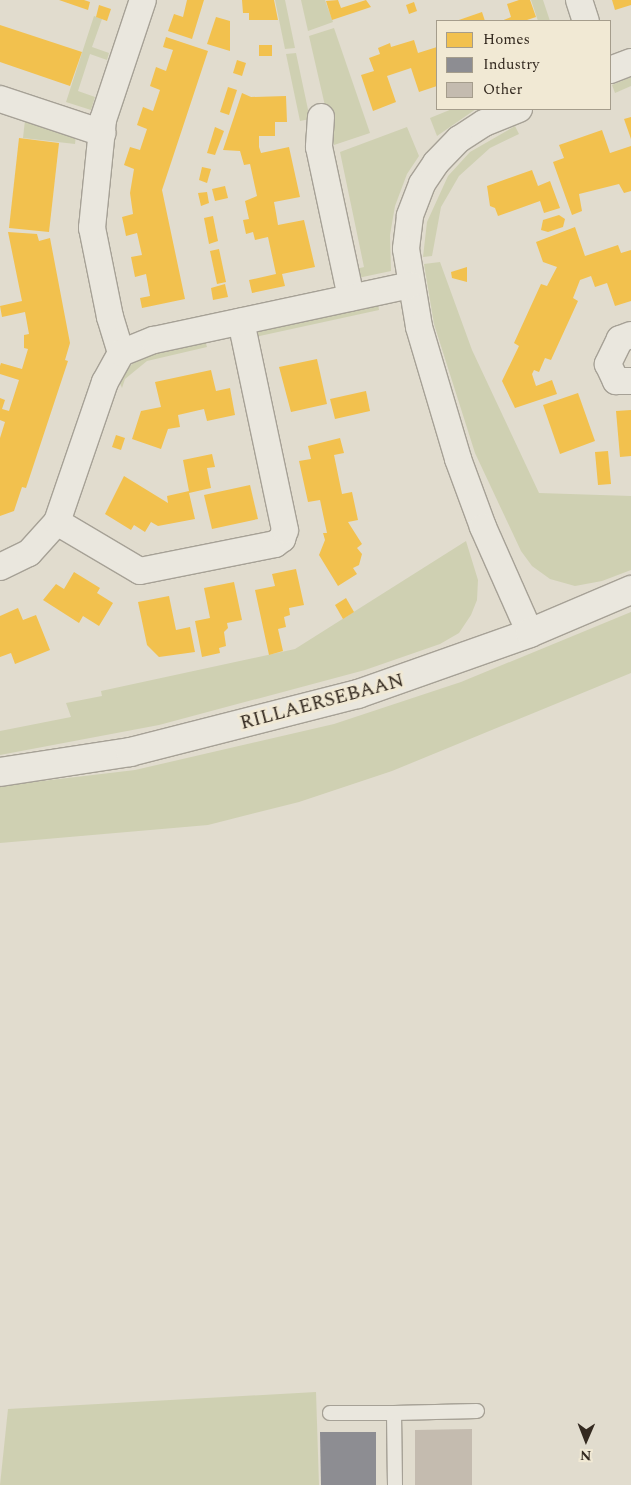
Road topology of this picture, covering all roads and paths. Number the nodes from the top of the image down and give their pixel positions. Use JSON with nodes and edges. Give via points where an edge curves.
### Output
{"nodes":[{"id":1,"x":143,"y":0,"type":"edge"},
{"id":2,"x":579,"y":0,"type":"edge"},
{"id":3,"x":586,"y":20,"type":"edge"},
{"id":4,"x":631,"y":62,"type":"edge"},
{"id":5,"x":611,"y":70,"type":"edge"},
{"id":6,"x":0,"y":99,"type":"edge"},
{"id":7,"x":516,"y":110,"type":"edge"},
{"id":8,"x":321,"y":117,"type":"dead end"},
{"id":9,"x":102,"y":133,"type":"junction"},
{"id":10,"x":410,"y":285,"type":"junction"},
{"id":11,"x":351,"y":298,"type":"junction"},
{"id":12,"x":241,"y":322,"type":"junction"},
{"id":13,"x":631,"y":335,"type":"edge"},
{"id":14,"x":122,"y":353,"type":"junction"},
{"id":15,"x":631,"y":381,"type":"edge"},
{"id":16,"x":57,"y":522,"type":"junction"},
{"id":17,"x":0,"y":567,"type":"edge"},
{"id":18,"x":631,"y":590,"type":"edge"},
{"id":19,"x":530,"y":633,"type":"junction"},
{"id":20,"x":0,"y":772,"type":"edge"},
{"id":21,"x":477,"y":1410,"type":"dead end"},
{"id":22,"x":330,"y":1413,"type":"dead end"},
{"id":23,"x":394,"y":1413,"type":"junction"},
{"id":24,"x":396,"y":1485,"type":"edge"}],
"edges":[{"from":1,"to":9,"type":"street"},
{"from":2,"to":3,"type":"street"},
{"from":4,"to":5,"type":"street"},
{"from":6,"to":9,"type":"street"},
{"from":7,"to":10,"type":"street","via":[[484,123],[459,139],[422,184],[410,216],[408,232]]},
{"from":8,"to":11,"type":"street","via":[[319,147]]},
{"from":9,"to":14,"type":"street","via":[[92,236],[110,317]]},
{"from":10,"to":11,"type":"street"},
{"from":10,"to":19,"type":"street","via":[[440,404],[458,459],[483,527]]},
{"from":11,"to":12,"type":"street"},
{"from":12,"to":14,"type":"street","via":[[154,340]]},
{"from":12,"to":16,"type":"street","via":[[285,530],[282,538],[275,544],[140,570],[129,567]]},
{"from":13,"to":15,"type":"street","via":[[620,339],[608,364],[616,381]]},
{"from":14,"to":16,"type":"street","via":[[105,382]]},
{"from":16,"to":17,"type":"street","via":[[29,553]]},
{"from":18,"to":19,"type":"street","name":"RILLAERSEBAAN"},
{"from":19,"to":20,"type":"street","name":"RILLAERSEBAAN","via":[[409,678],[218,731],[130,752]]},
{"from":21,"to":23,"type":"lane"},
{"from":22,"to":23,"type":"lane"},
{"from":23,"to":24,"type":"lane"}]}
